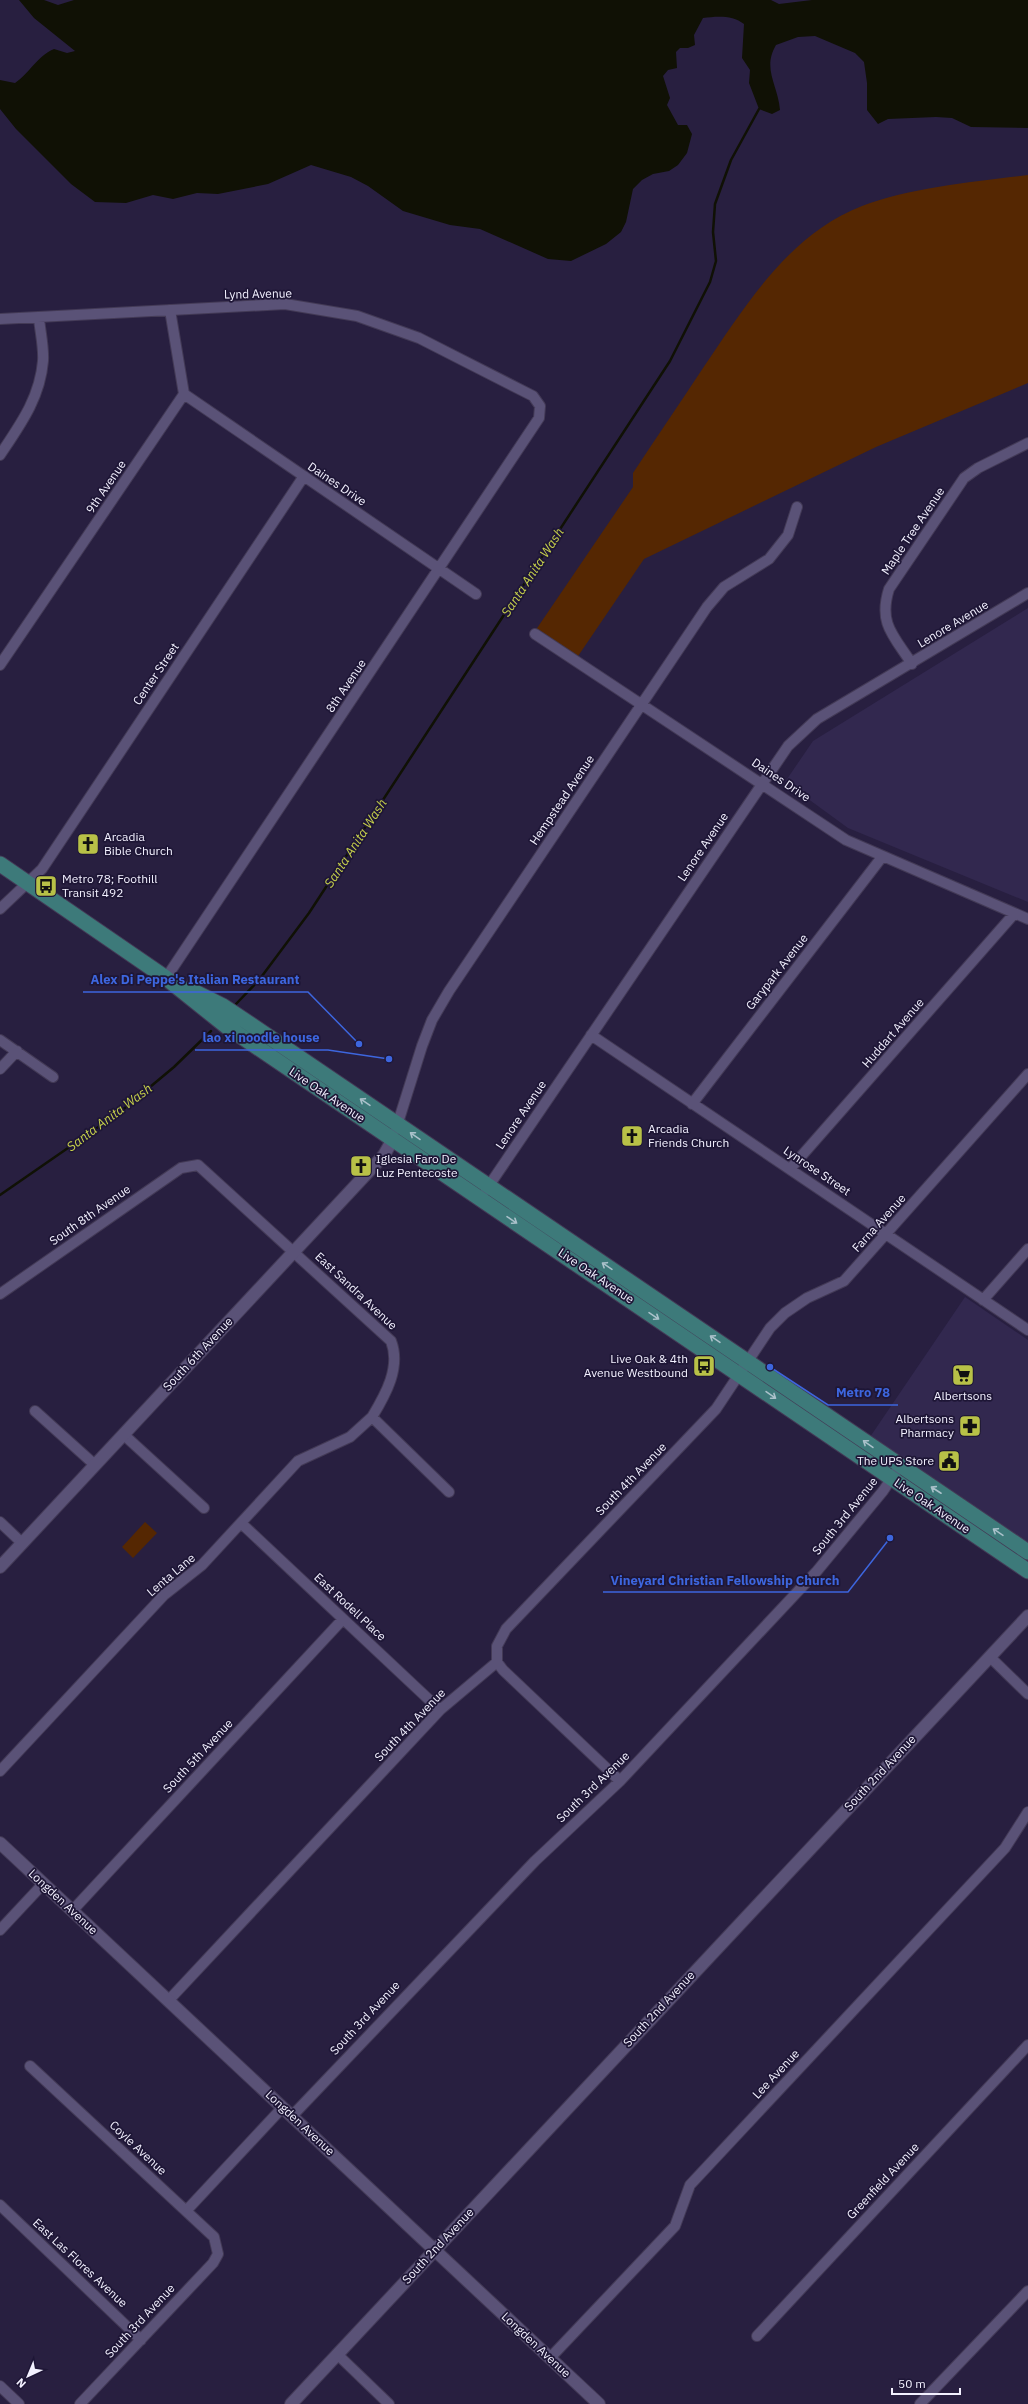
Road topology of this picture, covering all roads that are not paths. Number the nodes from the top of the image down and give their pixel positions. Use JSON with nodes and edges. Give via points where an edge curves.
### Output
{"nodes":[{"id":1,"x":170,"y":310,"type":"junction"},
{"id":2,"x":39,"y":318,"type":"junction"},
{"id":3,"x":0,"y":319,"type":"edge"},
{"id":4,"x":184,"y":394,"type":"junction"},
{"id":5,"x":540,"y":406,"type":"joint"},
{"id":6,"x":1028,"y":444,"type":"edge"},
{"id":7,"x":0,"y":455,"type":"edge"},
{"id":8,"x":304,"y":476,"type":"junction"},
{"id":9,"x":797,"y":507,"type":"dead end"},
{"id":10,"x":439,"y":569,"type":"junction"},
{"id":11,"x":1028,"y":593,"type":"edge"},
{"id":12,"x":476,"y":594,"type":"dead end"},
{"id":13,"x":535,"y":634,"type":"dead end"},
{"id":14,"x":912,"y":664,"type":"junction"},
{"id":15,"x":0,"y":665,"type":"edge"},
{"id":16,"x":642,"y":704,"type":"junction"},
{"id":17,"x":762,"y":783,"type":"junction"},
{"id":18,"x":882,"y":857,"type":"junction"},
{"id":19,"x":0,"y":864,"type":"edge"},
{"id":20,"x":27,"y":884,"type":"junction"},
{"id":21,"x":0,"y":909,"type":"edge"},
{"id":22,"x":1014,"y":914,"type":"junction"},
{"id":23,"x":1028,"y":920,"type":"edge"},
{"id":24,"x":166,"y":978,"type":"junction"},
{"id":25,"x":231,"y":1021,"type":"junction"},
{"id":26,"x":591,"y":1035,"type":"junction"},
{"id":27,"x":0,"y":1040,"type":"edge"},
{"id":28,"x":17,"y":1051,"type":"junction"},
{"id":29,"x":0,"y":1069,"type":"edge"},
{"id":30,"x":1028,"y":1074,"type":"edge"},
{"id":31,"x":53,"y":1077,"type":"dead end"},
{"id":32,"x":692,"y":1104,"type":"junction"},
{"id":33,"x":398,"y":1124,"type":"junction"},
{"id":34,"x":393,"y":1139,"type":"junction"},
{"id":35,"x":198,"y":1164,"type":"joint"},
{"id":36,"x":790,"y":1169,"type":"junction"},
{"id":37,"x":484,"y":1192,"type":"junction"},
{"id":38,"x":886,"y":1234,"type":"junction"},
{"id":39,"x":1028,"y":1249,"type":"edge"},
{"id":40,"x":294,"y":1251,"type":"junction"},
{"id":41,"x":0,"y":1294,"type":"edge"},
{"id":42,"x":983,"y":1300,"type":"junction"},
{"id":43,"x":1028,"y":1330,"type":"edge"},
{"id":44,"x":743,"y":1367,"type":"junction"},
{"id":45,"x":35,"y":1411,"type":"dead end"},
{"id":46,"x":372,"y":1417,"type":"junction"},
{"id":47,"x":123,"y":1434,"type":"junction"},
{"id":48,"x":95,"y":1465,"type":"junction"},
{"id":49,"x":900,"y":1466,"type":"junction"},
{"id":50,"x":892,"y":1479,"type":"junction"},
{"id":51,"x":449,"y":1492,"type":"dead end"},
{"id":52,"x":204,"y":1508,"type":"dead end"},
{"id":53,"x":0,"y":1522,"type":"edge"},
{"id":54,"x":241,"y":1523,"type":"junction"},
{"id":55,"x":22,"y":1543,"type":"junction"},
{"id":56,"x":1028,"y":1552,"type":"edge"},
{"id":57,"x":0,"y":1567,"type":"edge"},
{"id":58,"x":1028,"y":1571,"type":"edge"},
{"id":59,"x":1028,"y":1616,"type":"edge"},
{"id":60,"x":343,"y":1619,"type":"junction"},
{"id":61,"x":990,"y":1657,"type":"junction"},
{"id":62,"x":497,"y":1662,"type":"junction"},
{"id":63,"x":1028,"y":1694,"type":"edge"},
{"id":64,"x":440,"y":1710,"type":"junction"},
{"id":65,"x":0,"y":1771,"type":"edge"},
{"id":66,"x":620,"y":1781,"type":"junction"},
{"id":67,"x":1028,"y":1812,"type":"edge"},
{"id":68,"x":0,"y":1843,"type":"edge"},
{"id":69,"x":43,"y":1884,"type":"junction"},
{"id":70,"x":72,"y":1911,"type":"junction"},
{"id":71,"x":0,"y":1930,"type":"edge"},
{"id":72,"x":168,"y":2001,"type":"junction"},
{"id":73,"x":1028,"y":2045,"type":"edge"},
{"id":74,"x":30,"y":2066,"type":"dead end"},
{"id":75,"x":283,"y":2107,"type":"junction"},
{"id":76,"x":292,"y":2116,"type":"junction"},
{"id":77,"x":0,"y":2206,"type":"edge"},
{"id":78,"x":186,"y":2211,"type":"junction"},
{"id":79,"x":435,"y":2249,"type":"junction"},
{"id":80,"x":218,"y":2254,"type":"joint"},
{"id":81,"x":1028,"y":2291,"type":"edge"},
{"id":82,"x":757,"y":2336,"type":"dead end"},
{"id":83,"x":141,"y":2340,"type":"junction"},
{"id":84,"x":337,"y":2354,"type":"junction"},
{"id":85,"x":550,"y":2358,"type":"junction"},
{"id":86,"x":0,"y":2386,"type":"edge"},
{"id":87,"x":19,"y":2404,"type":"edge"},
{"id":88,"x":80,"y":2404,"type":"edge"},
{"id":89,"x":291,"y":2404,"type":"edge"},
{"id":90,"x":389,"y":2404,"type":"edge"},
{"id":91,"x":600,"y":2404,"type":"edge"},
{"id":92,"x":920,"y":2404,"type":"edge"}],
"edges":[{"from":1,"to":2,"type":"street","name":"Lynd Avenue"},
{"from":1,"to":4,"type":"street"},
{"from":1,"to":5,"type":"street","name":"Lynd Avenue","via":[[285,304],[357,316],[419,338],[532,396]]},
{"from":2,"to":3,"type":"street","name":"Lynd Avenue"},
{"from":2,"to":7,"type":"street","via":[[43,360],[37,393],[25,418]]},
{"from":4,"to":8,"type":"street","name":"Daines Drive"},
{"from":4,"to":15,"type":"street","name":"9th Avenue"},
{"from":5,"to":10,"type":"street","name":"8th Avenue","via":[[539,418]]},
{"from":6,"to":14,"type":"street","name":"Maple Tree Avenue","via":[[978,468],[964,478],[889,589],[884,606],[886,625]]},
{"from":8,"to":10,"type":"street","name":"Daines Drive"},
{"from":8,"to":20,"type":"street","name":"Center Street","via":[[42,869]]},
{"from":9,"to":16,"type":"street","name":"Hempstead Avenue","via":[[788,535],[779,547],[770,558],[724,587],[707,607]]},
{"from":10,"to":12,"type":"street","name":"Daines Drive"},
{"from":10,"to":24,"type":"street","name":"8th Avenue"},
{"from":11,"to":14,"type":"street","name":"Lenore Avenue"},
{"from":13,"to":16,"type":"street","name":"Daines Drive"},
{"from":14,"to":17,"type":"street","name":"Lenore Avenue","via":[[817,719],[788,746]]},
{"from":16,"to":17,"type":"street","name":"Daines Drive"},
{"from":16,"to":33,"type":"street","name":"Hempstead Avenue","via":[[436,1014],[422,1046]]},
{"from":17,"to":18,"type":"street","name":"Daines Drive","via":[[846,840]]},
{"from":17,"to":26,"type":"street","name":"Lenore Avenue"},
{"from":18,"to":22,"type":"street","name":"Daines Drive"},
{"from":18,"to":32,"type":"street","name":"Garypark Avenue"},
{"from":19,"to":20,"type":"main road","name":"Live Oak Avenue"},
{"from":20,"to":21,"type":"street","name":"Center Street"},
{"from":20,"to":24,"type":"main road","name":"Live Oak Avenue"},
{"from":22,"to":23,"type":"street","name":"Daines Drive"},
{"from":22,"to":36,"type":"street","name":"Huddart Avenue"},
{"from":24,"to":25,"type":"main road","name":"Live Oak Avenue"},
{"from":33,"to":25,"type":"main road","name":"Live Oak Avenue","one_way":true},
{"from":25,"to":34,"type":"main road","name":"Live Oak Avenue"},
{"from":26,"to":32,"type":"street","name":"Lynrose Street"},
{"from":26,"to":37,"type":"street","name":"Lenore Avenue"},
{"from":27,"to":28,"type":"street"},
{"from":28,"to":29,"type":"street"},
{"from":28,"to":31,"type":"street"},
{"from":30,"to":38,"type":"street","name":"Farna Avenue"},
{"from":32,"to":36,"type":"street","name":"Lynrose Street"},
{"from":33,"to":34,"type":"street","name":"Hempstead Avenue"},
{"from":37,"to":33,"type":"main road","name":"Live Oak Avenue","one_way":true},
{"from":34,"to":37,"type":"main road","name":"Live Oak Avenue"},
{"from":34,"to":40,"type":"street","name":"South 6th Avenue","via":[[388,1152]]},
{"from":35,"to":40,"type":"street","name":"East Sandra Avenue"},
{"from":35,"to":41,"type":"street","name":"South 8th Avenue","via":[[182,1168]]},
{"from":36,"to":38,"type":"street","name":"Lynrose Street"},
{"from":37,"to":44,"type":"main road","name":"Live Oak Avenue"},
{"from":38,"to":42,"type":"street","name":"Lynrose Street"},
{"from":38,"to":44,"type":"street","name":"Farna Avenue","via":[[844,1281],[807,1298],[785,1313],[770,1328]]},
{"from":39,"to":42,"type":"street"},
{"from":40,"to":46,"type":"street","name":"East Sandra Avenue","via":[[391,1341],[396,1354],[388,1387]]},
{"from":40,"to":47,"type":"street","name":"South 6th Avenue"},
{"from":42,"to":43,"type":"street","name":"Lynrose Street"},
{"from":49,"to":44,"type":"main road","name":"Live Oak Avenue","one_way":true},
{"from":44,"to":50,"type":"main road","name":"Live Oak Avenue","one_way":true},
{"from":44,"to":62,"type":"street","name":"South 4th Avenue","via":[[716,1409],[506,1629],[497,1646]]},
{"from":45,"to":48,"type":"street"},
{"from":46,"to":51,"type":"street"},
{"from":46,"to":54,"type":"street","name":"Lenta Lane","via":[[350,1437],[298,1461]]},
{"from":47,"to":48,"type":"street","name":"South 6th Avenue"},
{"from":47,"to":52,"type":"street"},
{"from":48,"to":55,"type":"street","name":"South 6th Avenue"},
{"from":49,"to":50,"type":"street","name":"South 3rd Avenue"},
{"from":56,"to":49,"type":"main road","name":"Live Oak Avenue","one_way":true},
{"from":50,"to":58,"type":"main road","name":"Live Oak Avenue"},
{"from":50,"to":66,"type":"street","name":"South 3rd Avenue","via":[[817,1571]]},
{"from":53,"to":55,"type":"street"},
{"from":54,"to":60,"type":"street","name":"East Rodell Place"},
{"from":54,"to":65,"type":"street","name":"Lenta Lane","via":[[202,1566],[164,1595]]},
{"from":55,"to":57,"type":"street","name":"South 6th Avenue"},
{"from":59,"to":61,"type":"street","name":"South 2nd Avenue"},
{"from":60,"to":64,"type":"street","name":"East Rodell Place"},
{"from":60,"to":70,"type":"street","name":"South 5th Avenue"},
{"from":61,"to":63,"type":"street"},
{"from":61,"to":79,"type":"street","name":"South 2nd Avenue"},
{"from":62,"to":64,"type":"street","name":"South 4th Avenue"},
{"from":62,"to":66,"type":"street","via":[[502,1670]]},
{"from":64,"to":72,"type":"street","name":"South 4th Avenue"},
{"from":66,"to":76,"type":"street","name":"South 3rd Avenue","via":[[529,1867]]},
{"from":67,"to":85,"type":"street","name":"Lee Avenue","via":[[1005,1848],[690,2185],[675,2226]]},
{"from":68,"to":69,"type":"street","name":"Longden Avenue"},
{"from":69,"to":70,"type":"street","name":"Longden Avenue"},
{"from":69,"to":71,"type":"street"},
{"from":70,"to":72,"type":"street","name":"Longden Avenue"},
{"from":72,"to":75,"type":"street","name":"Longden Avenue"},
{"from":73,"to":82,"type":"street","name":"Greenfield Avenue"},
{"from":74,"to":78,"type":"street","name":"Coyle Avenue"},
{"from":75,"to":76,"type":"street","name":"Longden Avenue"},
{"from":75,"to":78,"type":"street"},
{"from":76,"to":79,"type":"street","name":"Longden Avenue"},
{"from":77,"to":83,"type":"street","name":"East Las Flores Avenue"},
{"from":78,"to":80,"type":"street","name":"Coyle Avenue","via":[[214,2237]]},
{"from":79,"to":84,"type":"street","name":"South 2nd Avenue"},
{"from":79,"to":85,"type":"street","name":"Longden Avenue"},
{"from":80,"to":83,"type":"street","name":"South 3rd Avenue"},
{"from":81,"to":92,"type":"street"},
{"from":83,"to":88,"type":"street","name":"South 3rd Avenue"},
{"from":84,"to":89,"type":"street","name":"South 2nd Avenue"},
{"from":84,"to":90,"type":"street"},
{"from":85,"to":91,"type":"street","name":"Longden Avenue"},
{"from":86,"to":87,"type":"street"}]}
